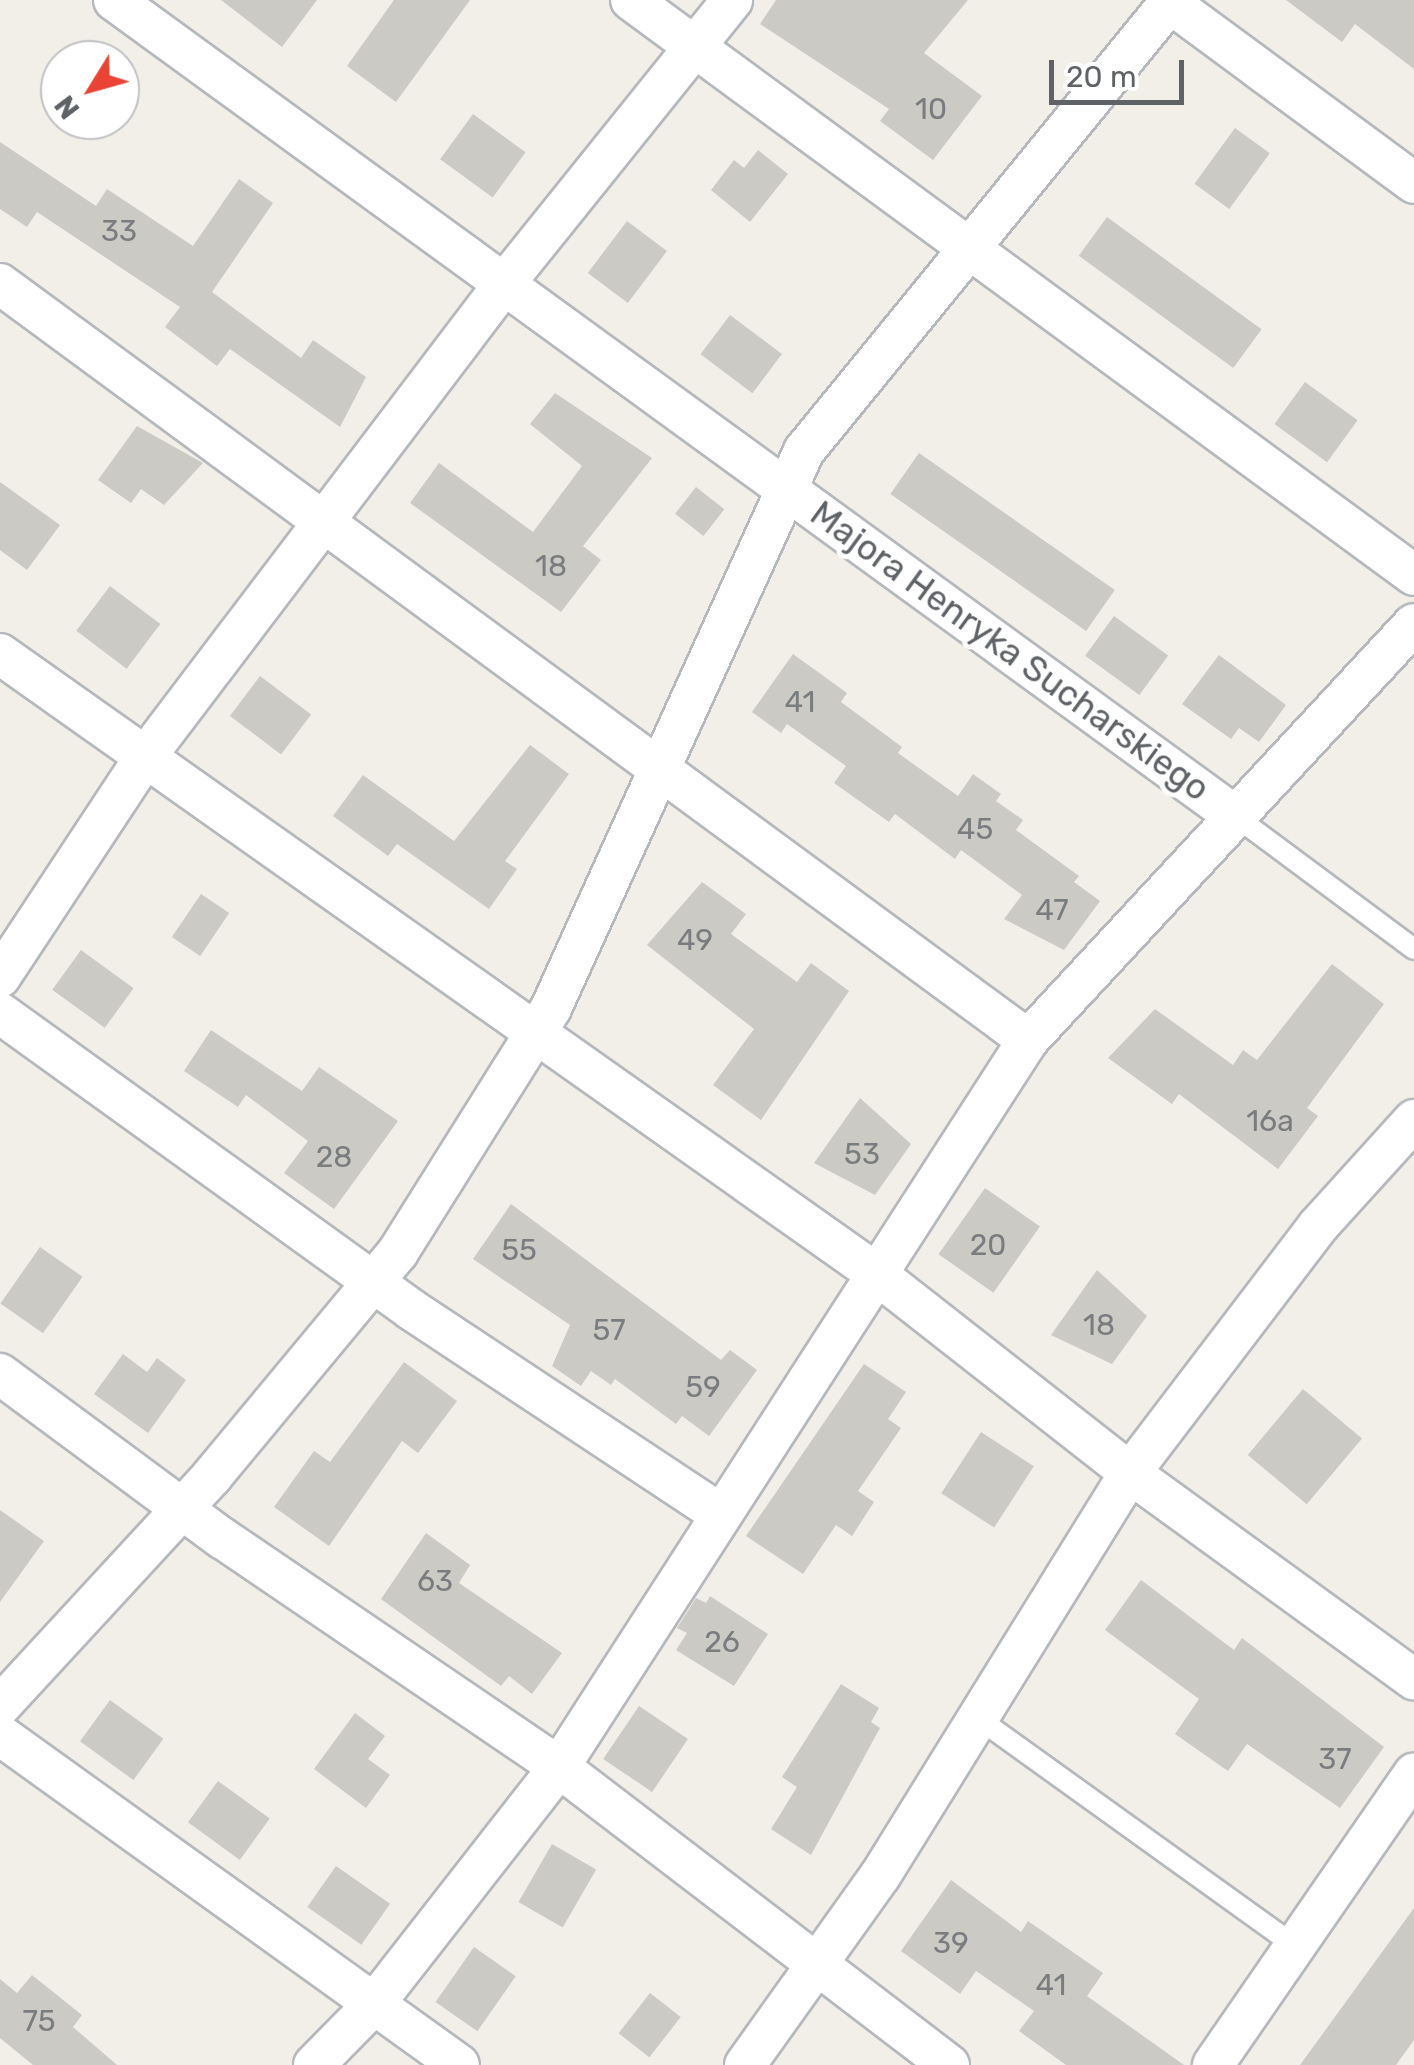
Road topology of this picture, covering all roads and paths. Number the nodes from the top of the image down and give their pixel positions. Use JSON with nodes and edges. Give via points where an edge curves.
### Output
{"nodes":[{"id":1,"x":114,"y":0,"type":"edge"},
{"id":2,"x":631,"y":0,"type":"edge"},
{"id":3,"x":732,"y":0,"type":"edge"},
{"id":4,"x":1169,"y":1,"type":"edge"},
{"id":5,"x":695,"y":47,"type":"junction"},
{"id":6,"x":1414,"y":182,"type":"edge"},
{"id":7,"x":966,"y":247,"type":"junction"},
{"id":8,"x":0,"y":284,"type":"edge"},
{"id":9,"x":504,"y":284,"type":"junction"},
{"id":10,"x":785,"y":485,"type":"junction"},
{"id":11,"x":327,"y":519,"type":"junction"},
{"id":12,"x":1414,"y":575,"type":"edge"},
{"id":13,"x":1414,"y":624,"type":"edge"},
{"id":14,"x":0,"y":654,"type":"edge"},
{"id":15,"x":143,"y":760,"type":"junction"},
{"id":16,"x":660,"y":766,"type":"junction"},
{"id":17,"x":1235,"y":816,"type":"junction"},
{"id":18,"x":1414,"y":950,"type":"edge"},
{"id":19,"x":0,"y":977,"type":"edge"},
{"id":20,"x":0,"y":1012,"type":"edge"},
{"id":21,"x":534,"y":1038,"type":"junction"},
{"id":22,"x":1028,"y":1040,"type":"junction"},
{"id":23,"x":1414,"y":1120,"type":"edge"},
{"id":24,"x":874,"y":1272,"type":"junction"},
{"id":25,"x":376,"y":1283,"type":"junction"},
{"id":26,"x":0,"y":1374,"type":"edge"},
{"id":27,"x":1130,"y":1474,"type":"junction"},
{"id":28,"x":180,"y":1508,"type":"junction"},
{"id":29,"x":720,"y":1514,"type":"junction"},
{"id":30,"x":1414,"y":1678,"type":"edge"},
{"id":31,"x":0,"y":1706,"type":"edge"},
{"id":32,"x":976,"y":1716,"type":"junction"},
{"id":33,"x":0,"y":1736,"type":"edge"},
{"id":34,"x":559,"y":1766,"type":"junction"},
{"id":35,"x":1414,"y":1774,"type":"edge"},
{"id":36,"x":1292,"y":1944,"type":"junction"},
{"id":37,"x":820,"y":1968,"type":"junction"},
{"id":38,"x":374,"y":2004,"type":"junction"},
{"id":39,"x":314,"y":2065,"type":"edge"},
{"id":40,"x":459,"y":2065,"type":"edge"},
{"id":41,"x":744,"y":2065,"type":"edge"},
{"id":42,"x":949,"y":2065,"type":"edge"},
{"id":43,"x":1212,"y":2065,"type":"edge"}],
"edges":[{"from":1,"to":9,"type":"street","name":"Majora Henryka Sucharskiego"},
{"from":2,"to":5,"type":"street"},
{"from":3,"to":5,"type":"street"},
{"from":4,"to":6,"type":"street","name":"Majora Henryka Sucharskiego"},
{"from":4,"to":7,"type":"street","name":"Majora Henryka Sucharskiego"},
{"from":5,"to":7,"type":"street"},
{"from":5,"to":9,"type":"street"},
{"from":7,"to":10,"type":"street","name":"Majora Henryka Sucharskiego"},
{"from":7,"to":12,"type":"street"},
{"from":8,"to":11,"type":"street"},
{"from":9,"to":10,"type":"street","name":"Majora Henryka Sucharskiego"},
{"from":9,"to":11,"type":"street"},
{"from":10,"to":16,"type":"street","name":"Majora Henryka Sucharskiego"},
{"from":10,"to":17,"type":"street","name":"Majora Henryka Sucharskiego"},
{"from":11,"to":15,"type":"street"},
{"from":11,"to":16,"type":"street"},
{"from":13,"to":17,"type":"street"},
{"from":14,"to":15,"type":"street"},
{"from":15,"to":19,"type":"street"},
{"from":15,"to":21,"type":"street"},
{"from":16,"to":21,"type":"street","name":"Majora Henryka Sucharskiego"},
{"from":16,"to":22,"type":"street"},
{"from":17,"to":18,"type":"lane"},
{"from":17,"to":22,"type":"street"},
{"from":20,"to":25,"type":"street"},
{"from":21,"to":24,"type":"street"},
{"from":21,"to":25,"type":"street","name":"Majora Henryka Sucharskiego"},
{"from":22,"to":24,"type":"street"},
{"from":23,"to":27,"type":"street","via":[[1307,1240]]},
{"from":24,"to":27,"type":"street"},
{"from":24,"to":29,"type":"street"},
{"from":25,"to":28,"type":"street","name":"Majora Henryka Sucharskiego"},
{"from":25,"to":29,"type":"street"},
{"from":26,"to":28,"type":"street"},
{"from":27,"to":30,"type":"street"},
{"from":27,"to":32,"type":"street"},
{"from":28,"to":31,"type":"street","name":"Majora Henryka Sucharskiego"},
{"from":28,"to":34,"type":"street"},
{"from":29,"to":34,"type":"street"},
{"from":32,"to":36,"type":"lane"},
{"from":32,"to":37,"type":"street"},
{"from":33,"to":38,"type":"street"},
{"from":34,"to":37,"type":"street"},
{"from":34,"to":38,"type":"street"},
{"from":35,"to":36,"type":"street"},
{"from":36,"to":43,"type":"street"},
{"from":37,"to":41,"type":"street"},
{"from":37,"to":42,"type":"street"},
{"from":38,"to":39,"type":"street"},
{"from":38,"to":40,"type":"street"}]}
